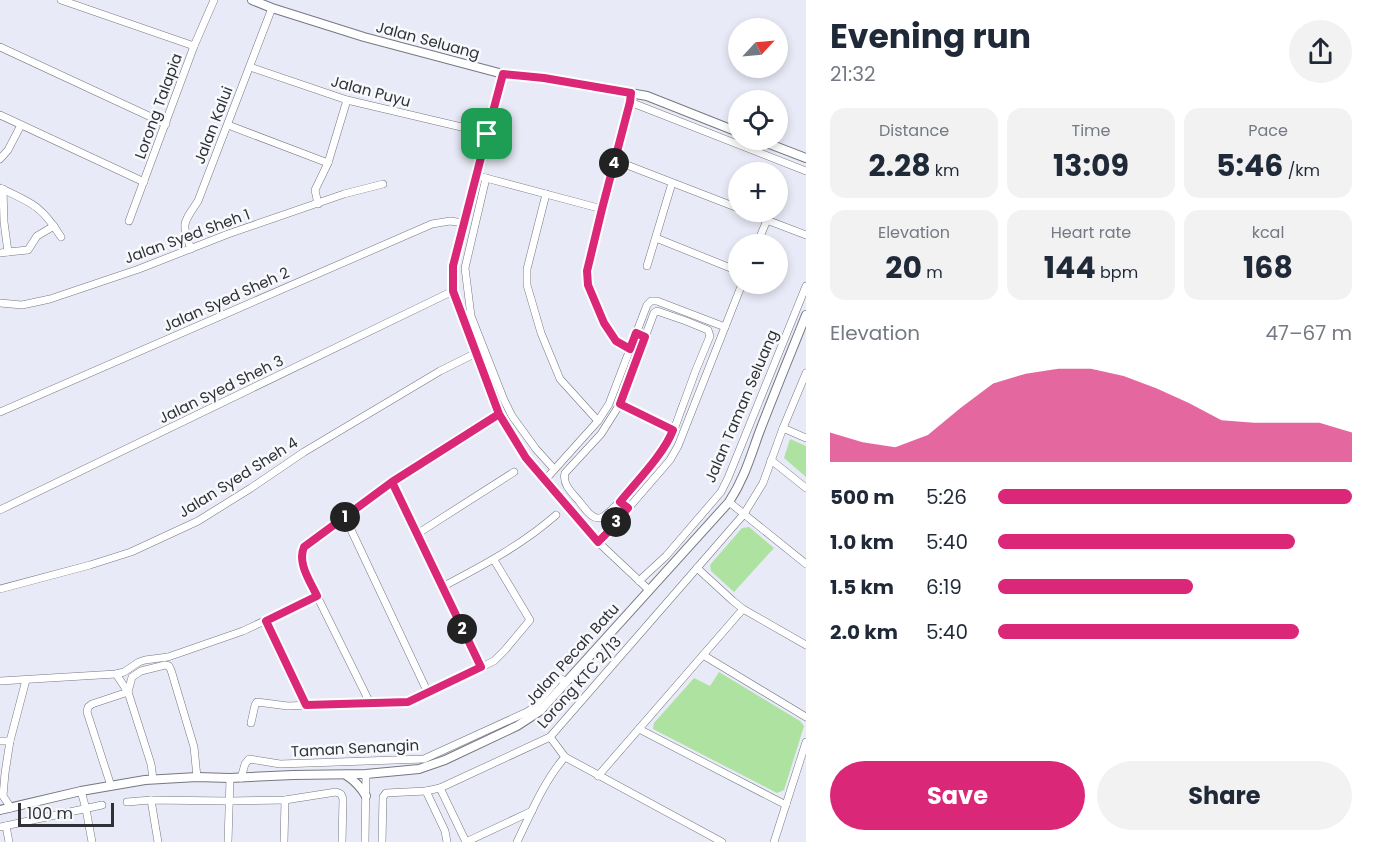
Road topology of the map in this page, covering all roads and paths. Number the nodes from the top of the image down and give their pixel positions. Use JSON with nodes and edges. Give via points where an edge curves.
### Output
{"nodes":[{"id":1,"x":61,"y":0,"type":"edge"},
{"id":2,"x":214,"y":0,"type":"edge"},
{"id":3,"x":252,"y":0,"type":"edge"},
{"id":4,"x":272,"y":8,"type":"junction"},
{"id":5,"x":194,"y":46,"type":"junction"},
{"id":6,"x":0,"y":47,"type":"edge"},
{"id":7,"x":250,"y":67,"type":"junction"},
{"id":8,"x":503,"y":74,"type":"junction"},
{"id":9,"x":631,"y":97,"type":"junction"},
{"id":10,"x":347,"y":100,"type":"junction"},
{"id":11,"x":0,"y":115,"type":"edge"},
{"id":12,"x":166,"y":124,"type":"junction"},
{"id":13,"x":21,"y":125,"type":"junction"},
{"id":14,"x":228,"y":125,"type":"junction"},
{"id":15,"x":728,"y":128,"type":"edge"},
{"id":16,"x":487,"y":134,"type":"junction"},
{"id":17,"x":785,"y":150,"type":"edge"},
{"id":18,"x":806,"y":158,"type":"edge"},
{"id":19,"x":0,"y":159,"type":"edge"},
{"id":20,"x":614,"y":160,"type":"junction"},
{"id":21,"x":328,"y":163,"type":"junction"},
{"id":22,"x":806,"y":171,"type":"edge"},
{"id":23,"x":476,"y":176,"type":"junction"},
{"id":24,"x":486,"y":178,"type":"junction"},
{"id":25,"x":144,"y":182,"type":"junction"},
{"id":26,"x":672,"y":183,"type":"junction"},
{"id":27,"x":383,"y":184,"type":"dead end"},
{"id":28,"x":1,"y":188,"type":"edge"},
{"id":29,"x":546,"y":194,"type":"junction"},
{"id":30,"x":318,"y":204,"type":"junction"},
{"id":31,"x":728,"y":204,"type":"edge"},
{"id":32,"x":602,"y":209,"type":"junction"},
{"id":33,"x":129,"y":221,"type":"dead end"},
{"id":34,"x":464,"y":222,"type":"junction"},
{"id":35,"x":774,"y":222,"type":"edge"},
{"id":36,"x":54,"y":226,"type":"junction"},
{"id":37,"x":806,"y":235,"type":"edge"},
{"id":38,"x":61,"y":237,"type":"dead end"},
{"id":39,"x":656,"y":238,"type":"junction"},
{"id":40,"x":191,"y":249,"type":"junction"},
{"id":41,"x":4,"y":253,"type":"edge"},
{"id":42,"x":647,"y":266,"type":"dead end"},
{"id":43,"x":728,"y":267,"type":"edge"},
{"id":44,"x":806,"y":286,"type":"edge"},
{"id":45,"x":453,"y":291,"type":"junction"},
{"id":46,"x":738,"y":294,"type":"edge"},
{"id":47,"x":0,"y":303,"type":"edge"},
{"id":48,"x":806,"y":315,"type":"edge"},
{"id":49,"x":725,"y":327,"type":"junction"},
{"id":50,"x":636,"y":333,"type":"junction"},
{"id":51,"x":645,"y":337,"type":"junction"},
{"id":52,"x":630,"y":349,"type":"junction"},
{"id":53,"x":476,"y":353,"type":"junction"},
{"id":54,"x":701,"y":358,"type":"junction"},
{"id":55,"x":711,"y":362,"type":"junction"},
{"id":56,"x":806,"y":374,"type":"edge"},
{"id":57,"x":620,"y":404,"type":"junction"},
{"id":58,"x":0,"y":412,"type":"edge"},
{"id":59,"x":499,"y":414,"type":"junction"},
{"id":60,"x":598,"y":421,"type":"junction"},
{"id":61,"x":783,"y":428,"type":"junction"},
{"id":62,"x":673,"y":430,"type":"junction"},
{"id":63,"x":806,"y":438,"type":"edge"},
{"id":64,"x":571,"y":451,"type":"junction"},
{"id":65,"x":580,"y":457,"type":"junction"},
{"id":66,"x":771,"y":460,"type":"junction"},
{"id":67,"x":554,"y":469,"type":"junction"},
{"id":68,"x":514,"y":472,"type":"dead end"},
{"id":69,"x":545,"y":480,"type":"junction"},
{"id":70,"x":392,"y":482,"type":"junction"},
{"id":71,"x":806,"y":488,"type":"edge"},
{"id":72,"x":620,"y":502,"type":"junction"},
{"id":73,"x":729,"y":502,"type":"junction"},
{"id":74,"x":628,"y":508,"type":"junction"},
{"id":75,"x":0,"y":510,"type":"edge"},
{"id":76,"x":744,"y":514,"type":"junction"},
{"id":77,"x":556,"y":515,"type":"dead end"},
{"id":78,"x":345,"y":517,"type":"junction"},
{"id":79,"x":417,"y":534,"type":"junction"},
{"id":80,"x":598,"y":542,"type":"junction"},
{"id":81,"x":494,"y":560,"type":"junction"},
{"id":82,"x":806,"y":564,"type":"edge"},
{"id":83,"x":697,"y":568,"type":"junction"},
{"id":84,"x":639,"y":581,"type":"junction"},
{"id":85,"x":442,"y":587,"type":"junction"},
{"id":86,"x":0,"y":589,"type":"edge"},
{"id":87,"x":649,"y":590,"type":"junction"},
{"id":88,"x":317,"y":596,"type":"junction"},
{"id":89,"x":743,"y":609,"type":"junction"},
{"id":90,"x":266,"y":621,"type":"junction"},
{"id":91,"x":806,"y":645,"type":"edge"},
{"id":92,"x":703,"y":655,"type":"junction"},
{"id":93,"x":481,"y":667,"type":"junction"},
{"id":94,"x":116,"y":674,"type":"junction"},
{"id":95,"x":26,"y":680,"type":"junction"},
{"id":96,"x":0,"y":681,"type":"edge"},
{"id":97,"x":566,"y":681,"type":"junction"},
{"id":98,"x":128,"y":692,"type":"junction"},
{"id":99,"x":428,"y":693,"type":"junction"},
{"id":100,"x":370,"y":703,"type":"junction"},
{"id":101,"x":306,"y":705,"type":"junction"},
{"id":102,"x":806,"y":717,"type":"edge"},
{"id":103,"x":251,"y":723,"type":"dead end"},
{"id":104,"x":639,"y":729,"type":"junction"},
{"id":105,"x":550,"y":737,"type":"junction"},
{"id":106,"x":0,"y":741,"type":"edge"},
{"id":107,"x":10,"y":741,"type":"junction"},
{"id":108,"x":806,"y":742,"type":"edge"},
{"id":109,"x":565,"y":757,"type":"junction"},
{"id":110,"x":366,"y":774,"type":"junction"},
{"id":111,"x":346,"y":775,"type":"junction"},
{"id":112,"x":598,"y":776,"type":"junction"},
{"id":113,"x":198,"y":777,"type":"junction"},
{"id":114,"x":230,"y":778,"type":"junction"},
{"id":115,"x":241,"y":778,"type":"junction"},
{"id":116,"x":153,"y":779,"type":"junction"},
{"id":117,"x":111,"y":786,"type":"junction"},
{"id":118,"x":440,"y":788,"type":"junction"},
{"id":119,"x":81,"y":791,"type":"junction"},
{"id":120,"x":426,"y":791,"type":"junction"},
{"id":121,"x":366,"y":796,"type":"junction"},
{"id":122,"x":1,"y":797,"type":"edge"},
{"id":123,"x":285,"y":800,"type":"junction"},
{"id":124,"x":151,"y":801,"type":"junction"},
{"id":125,"x":229,"y":801,"type":"junction"},
{"id":126,"x":127,"y":802,"type":"dead end"},
{"id":127,"x":102,"y":805,"type":"dead end"},
{"id":128,"x":786,"y":805,"type":"junction"},
{"id":129,"x":11,"y":807,"type":"junction"},
{"id":130,"x":86,"y":809,"type":"junction"},
{"id":131,"x":0,"y":810,"type":"edge"},
{"id":132,"x":532,"y":811,"type":"junction"},
{"id":133,"x":3,"y":826,"type":"edge"},
{"id":134,"x":717,"y":841,"type":"edge"},
{"id":135,"x":9,"y":842,"type":"edge"},
{"id":136,"x":92,"y":842,"type":"edge"},
{"id":137,"x":158,"y":842,"type":"edge"},
{"id":138,"x":228,"y":842,"type":"edge"},
{"id":139,"x":284,"y":842,"type":"edge"},
{"id":140,"x":342,"y":842,"type":"edge"},
{"id":141,"x":365,"y":842,"type":"edge"},
{"id":142,"x":382,"y":842,"type":"edge"},
{"id":143,"x":447,"y":842,"type":"edge"},
{"id":144,"x":466,"y":842,"type":"edge"},
{"id":145,"x":517,"y":842,"type":"edge"},
{"id":146,"x":774,"y":842,"type":"edge"}],
"edges":[{"from":1,"to":5,"type":"street"},
{"from":2,"to":5,"type":"street","name":"Lorong Talapia"},
{"from":3,"to":4,"type":"street","name":"Jalan Seluang"},
{"from":4,"to":7,"type":"street","name":"Jalan Kalui"},
{"from":4,"to":8,"type":"street","name":"Jalan Seluang"},
{"from":5,"to":12,"type":"street","name":"Lorong Talapia"},
{"from":6,"to":12,"type":"street"},
{"from":7,"to":10,"type":"street","name":"Jalan Puyu"},
{"from":7,"to":14,"type":"street","name":"Jalan Kalui"},
{"from":8,"to":9,"type":"street","name":"Jalan Seluang","via":[[544,78]]},
{"from":8,"to":16,"type":"street"},
{"from":9,"to":15,"type":"street","name":"Jalan Seluang","via":[[647,96]]},
{"from":9,"to":20,"type":"street"},
{"from":9,"to":22,"type":"street"},
{"from":10,"to":16,"type":"street","name":"Jalan Puyu"},
{"from":10,"to":21,"type":"street"},
{"from":11,"to":13,"type":"street"},
{"from":12,"to":25,"type":"street","name":"Lorong Talapia"},
{"from":13,"to":19,"type":"street"},
{"from":13,"to":25,"type":"street"},
{"from":14,"to":21,"type":"street"},
{"from":14,"to":40,"type":"street","name":"Jalan Kalui","via":[[198,201],[185,220],[184,231]]},
{"from":16,"to":23,"type":"street"},
{"from":17,"to":18,"type":"street"},
{"from":20,"to":26,"type":"street"},
{"from":20,"to":32,"type":"street"},
{"from":21,"to":30,"type":"street","via":[[315,190]]},
{"from":23,"to":24,"type":"street"},
{"from":23,"to":34,"type":"street"},
{"from":24,"to":29,"type":"street"},
{"from":24,"to":67,"type":"street","via":[[465,268],[471,316],[512,416]]},
{"from":25,"to":33,"type":"street","name":"Lorong Talapia"},
{"from":26,"to":31,"type":"street"},
{"from":26,"to":39,"type":"street"},
{"from":27,"to":30,"type":"street","name":"Jalan Syed Sheh 1"},
{"from":28,"to":36,"type":"street","via":[[40,209]]},
{"from":28,"to":41,"type":"street"},
{"from":29,"to":32,"type":"street"},
{"from":29,"to":60,"type":"street","via":[[527,269],[527,285],[560,379]]},
{"from":30,"to":40,"type":"street","name":"Jalan Syed Sheh 1"},
{"from":32,"to":52,"type":"street","via":[[587,271],[588,285],[604,323],[616,341]]},
{"from":34,"to":45,"type":"street","via":[[453,266]]},
{"from":34,"to":58,"type":"street","name":"Jalan Syed Sheh 2","via":[[432,224]]},
{"from":35,"to":37,"type":"street"},
{"from":36,"to":38,"type":"street"},
{"from":36,"to":41,"type":"street","via":[[37,236],[28,250]]},
{"from":39,"to":42,"type":"street"},
{"from":39,"to":43,"type":"street"},
{"from":40,"to":47,"type":"street","name":"Jalan Syed Sheh 1","via":[[50,299],[22,305]]},
{"from":44,"to":84,"type":"street","name":"Jalan Taman Seluang","via":[[721,492]]},
{"from":45,"to":53,"type":"street"},
{"from":45,"to":75,"type":"street","name":"Jalan Syed Sheh 3"},
{"from":46,"to":49,"type":"street"},
{"from":48,"to":73,"type":"street","name":"Jalan Pecah Batu","via":[[746,472]]},
{"from":49,"to":50,"type":"street","via":[[651,301]]},
{"from":49,"to":55,"type":"street"},
{"from":50,"to":51,"type":"street"},
{"from":50,"to":52,"type":"street"},
{"from":51,"to":54,"type":"street","via":[[657,311],[686,321],[708,330],[710,336]]},
{"from":51,"to":57,"type":"street"},
{"from":52,"to":60,"type":"street","via":[[609,404]]},
{"from":53,"to":59,"type":"street"},
{"from":53,"to":86,"type":"street","name":"Jalan Syed Sheh 4","via":[[304,452],[198,521],[131,552]]},
{"from":54,"to":55,"type":"street"},
{"from":54,"to":62,"type":"street"},
{"from":55,"to":74,"type":"street","via":[[678,446]]},
{"from":56,"to":61,"type":"street","name":"Lorong KTC 2/13"},
{"from":57,"to":62,"type":"street"},
{"from":57,"to":65,"type":"street"},
{"from":59,"to":69,"type":"street","via":[[526,458]]},
{"from":59,"to":70,"type":"street"},
{"from":60,"to":64,"type":"street"},
{"from":61,"to":63,"type":"street"},
{"from":61,"to":66,"type":"street","name":"Lorong KTC 2/13"},
{"from":62,"to":72,"type":"street"},
{"from":64,"to":65,"type":"street"},
{"from":64,"to":67,"type":"street"},
{"from":65,"to":72,"type":"street","via":[[564,478],[593,517],[606,516]]},
{"from":66,"to":71,"type":"street"},
{"from":66,"to":76,"type":"street","name":"Lorong KTC 2/13","via":[[763,483]]},
{"from":67,"to":69,"type":"street"},
{"from":68,"to":79,"type":"street"},
{"from":69,"to":80,"type":"street"},
{"from":70,"to":78,"type":"street"},
{"from":70,"to":79,"type":"street"},
{"from":72,"to":74,"type":"street"},
{"from":73,"to":76,"type":"street"},
{"from":73,"to":87,"type":"street","name":"Jalan Pecah Batu"},
{"from":74,"to":80,"type":"street"},
{"from":76,"to":82,"type":"street"},
{"from":76,"to":83,"type":"street","name":"Lorong KTC 2/13"},
{"from":77,"to":81,"type":"street"},
{"from":78,"to":88,"type":"street","via":[[304,547],[301,554]]},
{"from":78,"to":99,"type":"street"},
{"from":79,"to":85,"type":"street"},
{"from":80,"to":84,"type":"street"},
{"from":81,"to":85,"type":"street"},
{"from":81,"to":93,"type":"street","via":[[530,620],[494,661]]},
{"from":83,"to":89,"type":"street"},
{"from":83,"to":105,"type":"street","name":"Lorong KTC 2/13"},
{"from":84,"to":87,"type":"street"},
{"from":85,"to":93,"type":"street"},
{"from":87,"to":97,"type":"street","name":"Jalan Pecah Batu"},
{"from":88,"to":90,"type":"street"},
{"from":88,"to":100,"type":"street"},
{"from":89,"to":91,"type":"street"},
{"from":89,"to":92,"type":"street"},
{"from":90,"to":94,"type":"street","via":[[168,657],[139,662]]},
{"from":90,"to":101,"type":"street"},
{"from":92,"to":102,"type":"street"},
{"from":92,"to":104,"type":"street"},
{"from":93,"to":99,"type":"street"},
{"from":94,"to":95,"type":"street"},
{"from":94,"to":98,"type":"street"},
{"from":95,"to":96,"type":"street"},
{"from":95,"to":107,"type":"street"},
{"from":97,"to":110,"type":"street","name":"Jalan Pecah Batu","via":[[527,721],[445,760],[419,769]]},
{"from":97,"to":115,"type":"street","name":"Taman Senangin","via":[[559,678],[527,712],[424,759],[280,764],[249,759]]},
{"from":98,"to":113,"type":"street","via":[[132,677],[141,671],[169,666],[194,747]]},
{"from":98,"to":116,"type":"street"},
{"from":98,"to":117,"type":"street","via":[[92,704],[87,712]]},
{"from":99,"to":100,"type":"street","via":[[408,702]]},
{"from":100,"to":101,"type":"street"},
{"from":101,"to":103,"type":"street","via":[[257,702]]},
{"from":104,"to":112,"type":"street"},
{"from":104,"to":128,"type":"street"},
{"from":105,"to":109,"type":"street"},
{"from":105,"to":118,"type":"street","name":"Lorong KTC 2/13"},
{"from":106,"to":107,"type":"street"},
{"from":107,"to":122,"type":"street"},
{"from":108,"to":128,"type":"street"},
{"from":109,"to":112,"type":"street"},
{"from":109,"to":132,"type":"street"},
{"from":110,"to":111,"type":"street","name":"Jalan Pecah Batu"},
{"from":110,"to":121,"type":"street"},
{"from":111,"to":115,"type":"street","name":"Jalan Pecah Batu"},
{"from":111,"to":121,"type":"street","via":[[355,780]]},
{"from":112,"to":134,"type":"street"},
{"from":113,"to":114,"type":"street","name":"Jalan Pecah Batu"},
{"from":113,"to":116,"type":"street","name":"Jalan Pecah Batu"},
{"from":114,"to":115,"type":"street","name":"Jalan Pecah Batu"},
{"from":114,"to":125,"type":"street"},
{"from":116,"to":117,"type":"street","name":"Jalan Pecah Batu"},
{"from":117,"to":119,"type":"street","name":"Jalan Pecah Batu"},
{"from":118,"to":120,"type":"street","name":"Lorong KTC 2/13"},
{"from":118,"to":144,"type":"street"},
{"from":119,"to":129,"type":"street","name":"Jalan Pecah Batu"},
{"from":119,"to":130,"type":"street"},
{"from":120,"to":142,"type":"street","name":"Lorong KTC 2/13","via":[[386,793],[382,797]]},
{"from":120,"to":143,"type":"street"},
{"from":121,"to":141,"type":"street"},
{"from":122,"to":129,"type":"street"},
{"from":123,"to":125,"type":"street"},
{"from":123,"to":139,"type":"street"},
{"from":123,"to":140,"type":"street","via":[[341,794]]},
{"from":124,"to":125,"type":"street"},
{"from":124,"to":126,"type":"street"},
{"from":124,"to":137,"type":"street"},
{"from":125,"to":138,"type":"street"},
{"from":127,"to":130,"type":"street"},
{"from":128,"to":146,"type":"street"},
{"from":129,"to":131,"type":"street","name":"Jalan Pecah Batu"},
{"from":130,"to":133,"type":"street"},
{"from":130,"to":136,"type":"street"},
{"from":132,"to":144,"type":"street"},
{"from":132,"to":145,"type":"street"},
{"from":133,"to":135,"type":"street"}]}
